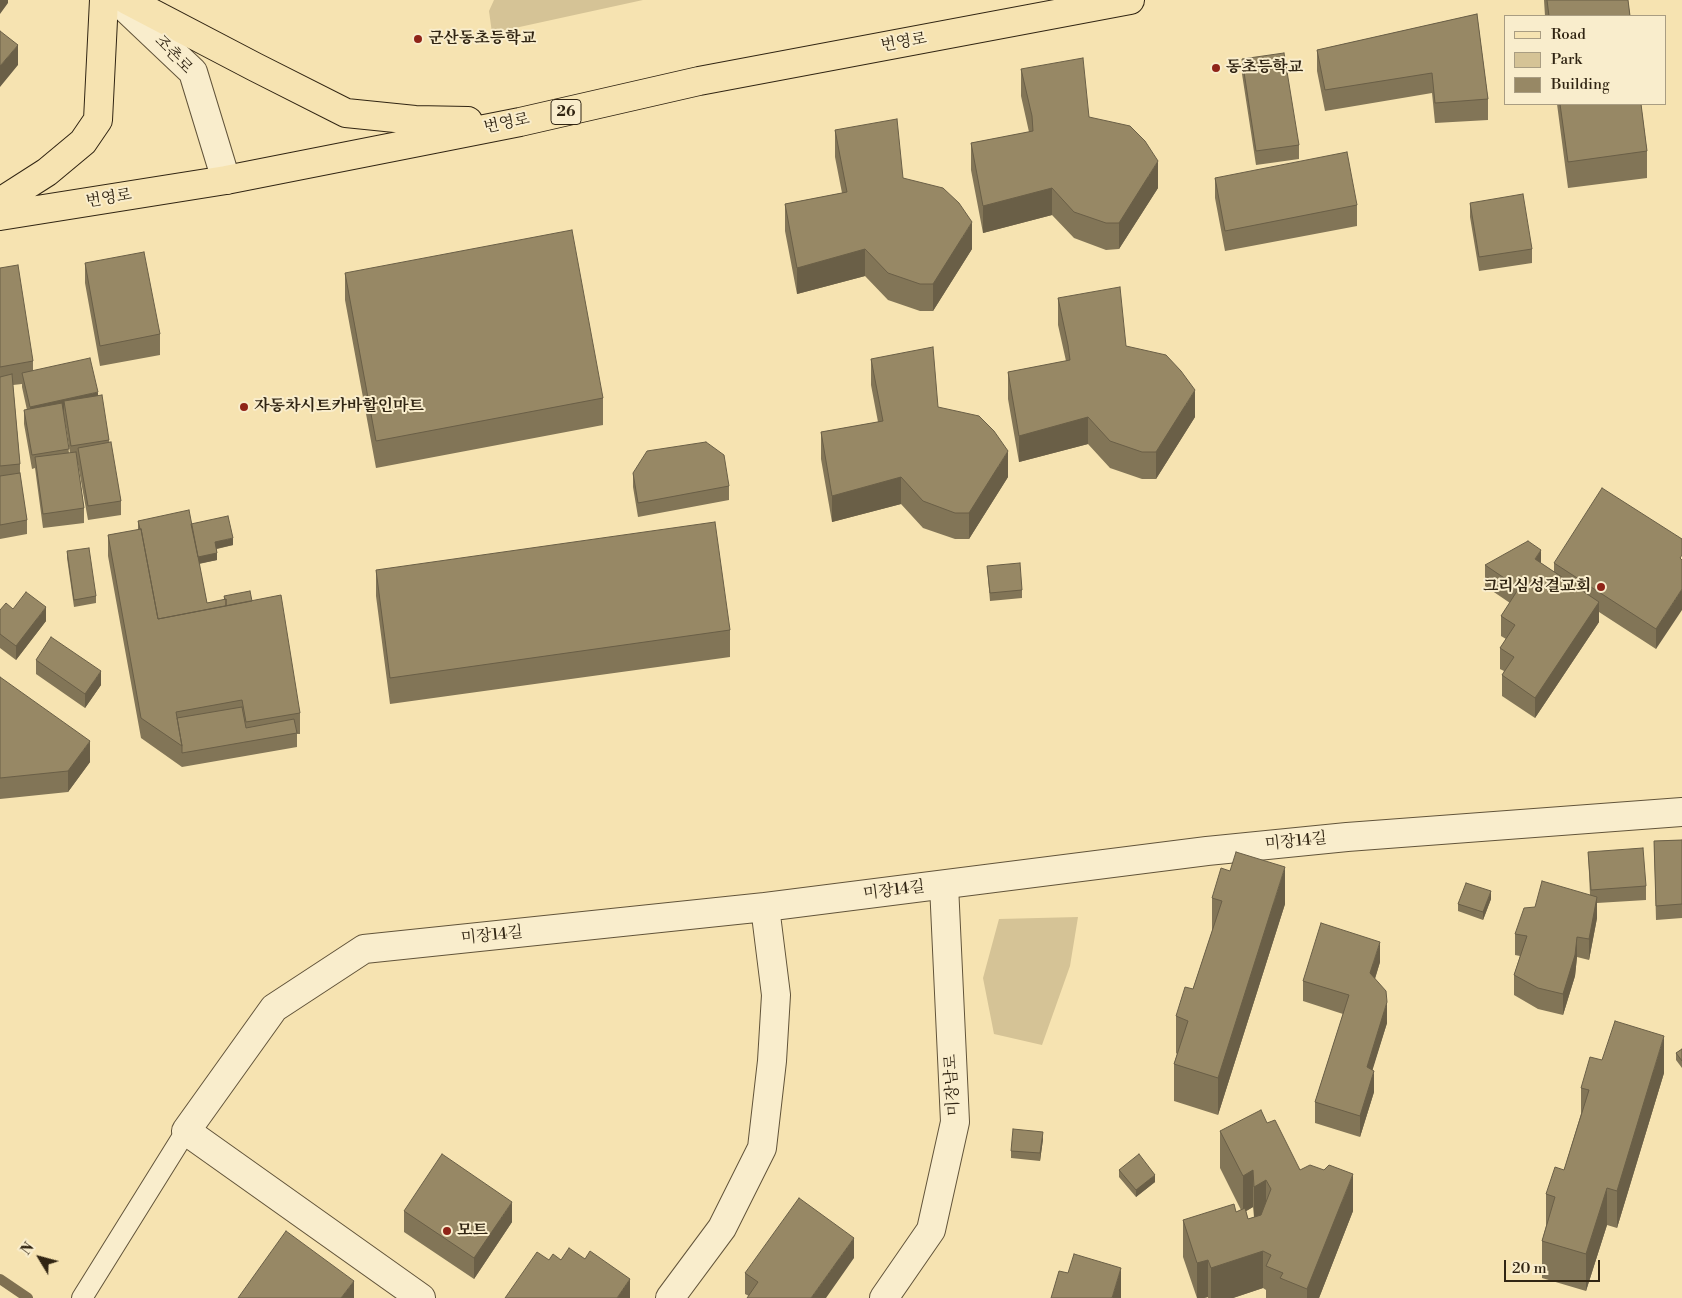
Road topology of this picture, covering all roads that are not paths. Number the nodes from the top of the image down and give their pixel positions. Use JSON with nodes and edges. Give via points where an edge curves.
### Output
{"nodes":[{"id":1,"x":104,"y":0,"type":"edge"},
{"id":2,"x":117,"y":0,"type":"edge"},
{"id":3,"x":127,"y":0,"type":"edge"},
{"id":4,"x":1130,"y":0,"type":"edge"},
{"id":5,"x":1040,"y":9,"type":"edge"},
{"id":6,"x":520,"y":122,"type":"junction"},
{"id":7,"x":226,"y":180,"type":"junction"},
{"id":8,"x":0,"y":202,"type":"edge"},
{"id":9,"x":0,"y":216,"type":"edge"},
{"id":10,"x":1682,"y":812,"type":"edge"},
{"id":11,"x":944,"y":885,"type":"junction"},
{"id":12,"x":765,"y":907,"type":"junction"},
{"id":13,"x":186,"y":1131,"type":"junction"},
{"id":14,"x":82,"y":1298,"type":"edge"},
{"id":15,"x":421,"y":1298,"type":"edge"},
{"id":16,"x":670,"y":1298,"type":"edge"},
{"id":17,"x":884,"y":1298,"type":"edge"}],
"edges":[{"from":1,"to":8,"type":"main road","via":[[98,120],[76,148],[47,172]]},
{"from":2,"to":7,"type":"street","name":"조촌로","via":[[193,72]]},
{"from":3,"to":6,"type":"main road","via":[[346,112],[415,120]]},
{"from":4,"to":5,"type":"main road","name":"번영로","number":"26"},
{"from":5,"to":6,"type":"main road","name":"번영로","number":"26"},
{"from":6,"to":7,"type":"main road","name":"번영로","number":"26"},
{"from":7,"to":9,"type":"main road","name":"번영로","number":"26"},
{"from":10,"to":11,"type":"street","name":"미장14길","via":[[1338,838],[1207,851]]},
{"from":11,"to":12,"type":"street","name":"미장14길"},
{"from":11,"to":17,"type":"street","name":"미장남로","via":[[955,1122],[930,1230]]},
{"from":12,"to":13,"type":"street","name":"미장14길","via":[[364,949],[274,1008]]},
{"from":12,"to":16,"type":"street","via":[[776,995],[762,1148],[722,1228]]},
{"from":13,"to":14,"type":"street"},
{"from":13,"to":15,"type":"street"}]}
